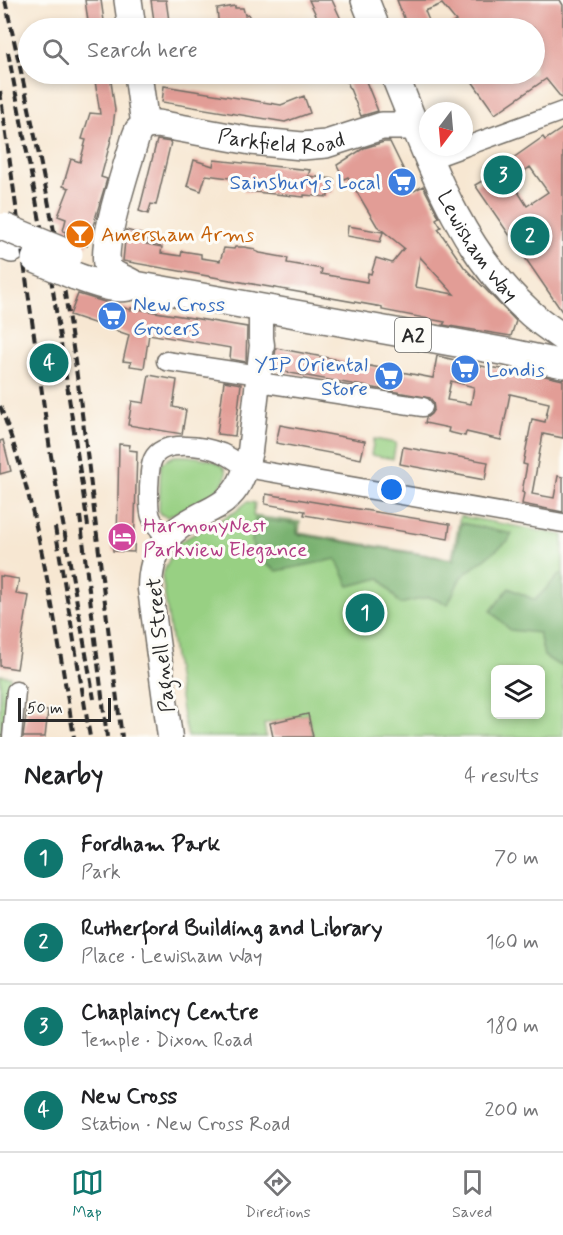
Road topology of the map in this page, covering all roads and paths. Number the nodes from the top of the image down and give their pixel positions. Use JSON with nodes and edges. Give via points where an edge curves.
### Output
{"nodes":[{"id":1,"x":128,"y":0,"type":"edge"},
{"id":2,"x":365,"y":0,"type":"edge"},
{"id":3,"x":131,"y":18,"type":"edge"},
{"id":4,"x":372,"y":18,"type":"edge"},
{"id":5,"x":139,"y":84,"type":"edge"},
{"id":6,"x":398,"y":84,"type":"edge"},
{"id":7,"x":563,"y":111,"type":"edge"},
{"id":8,"x":145,"y":124,"type":"junction"},
{"id":9,"x":415,"y":126,"type":"junction"},
{"id":10,"x":473,"y":144,"type":"edge"},
{"id":11,"x":439,"y":156,"type":"edge"},
{"id":12,"x":428,"y":160,"type":"junction"},
{"id":13,"x":2,"y":236,"type":"edge"},
{"id":14,"x":107,"y":238,"type":"junction"},
{"id":15,"x":72,"y":265,"type":"junction"},
{"id":16,"x":135,"y":285,"type":"junction"},
{"id":17,"x":273,"y":310,"type":"junction"},
{"id":18,"x":528,"y":312,"type":"junction"},
{"id":19,"x":563,"y":338,"type":"edge"},
{"id":20,"x":507,"y":352,"type":"junction"},
{"id":21,"x":166,"y":361,"type":"dead end"},
{"id":22,"x":563,"y":364,"type":"edge"},
{"id":23,"x":259,"y":378,"type":"junction"},
{"id":24,"x":423,"y":407,"type":"dead end"},
{"id":25,"x":246,"y":468,"type":"junction"},
{"id":26,"x":563,"y":523,"type":"edge"},
{"id":27,"x":166,"y":537,"type":"junction"},
{"id":28,"x":16,"y":691,"type":"dead end"},
{"id":29,"x":12,"y":737,"type":"edge"},
{"id":30,"x":170,"y":737,"type":"edge"}],
"edges":[{"from":1,"to":3,"type":"highway"},
{"from":2,"to":4,"type":"highway"},
{"from":5,"to":8,"type":"highway"},
{"from":6,"to":9,"type":"highway","name":"Lewisham Way"},
{"from":7,"to":10,"type":"street"},
{"from":8,"to":9,"type":"highway","name":"Parkfield Road","via":[[302,146],[326,144],[382,126]]},
{"from":8,"to":14,"type":"highway","number":"A2","via":[[138,130]]},
{"from":9,"to":12,"type":"highway","name":"Lewisham Way"},
{"from":11,"to":12,"type":"street"},
{"from":12,"to":18,"type":"highway","name":"Lewisham Way","via":[[476,252]]},
{"from":13,"to":15,"type":"highway","number":"A2","bridge":true},
{"from":14,"to":15,"type":"highway","number":"A2","via":[[90,257],[79,258]]},
{"from":14,"to":16,"type":"highway","number":"A2","via":[[109,269]]},
{"from":15,"to":16,"type":"highway","number":"A2","via":[[102,285],[126,289]]},
{"from":16,"to":17,"type":"highway","number":"A2"},
{"from":17,"to":20,"type":"highway","number":"A2"},
{"from":17,"to":23,"type":"main road","via":[[269,339],[262,345]]},
{"from":18,"to":19,"type":"highway","name":"Lewisham Way"},
{"from":18,"to":20,"type":"highway","name":"Lewisham Way","via":[[533,323],[532,338],[524,348]]},
{"from":20,"to":22,"type":"highway","number":"A2"},
{"from":21,"to":23,"type":"street"},
{"from":23,"to":24,"type":"street"},
{"from":23,"to":25,"type":"main road"},
{"from":25,"to":26,"type":"street"},
{"from":25,"to":27,"type":"main road","via":[[229,498]]},
{"from":25,"to":27,"type":"street","via":[[221,452],[182,445],[156,453],[150,471],[149,507],[153,524]]},
{"from":27,"to":30,"type":"main road","name":"Pagnell Street","via":[[157,553],[150,583]]},
{"from":28,"to":29,"type":"street"}]}
